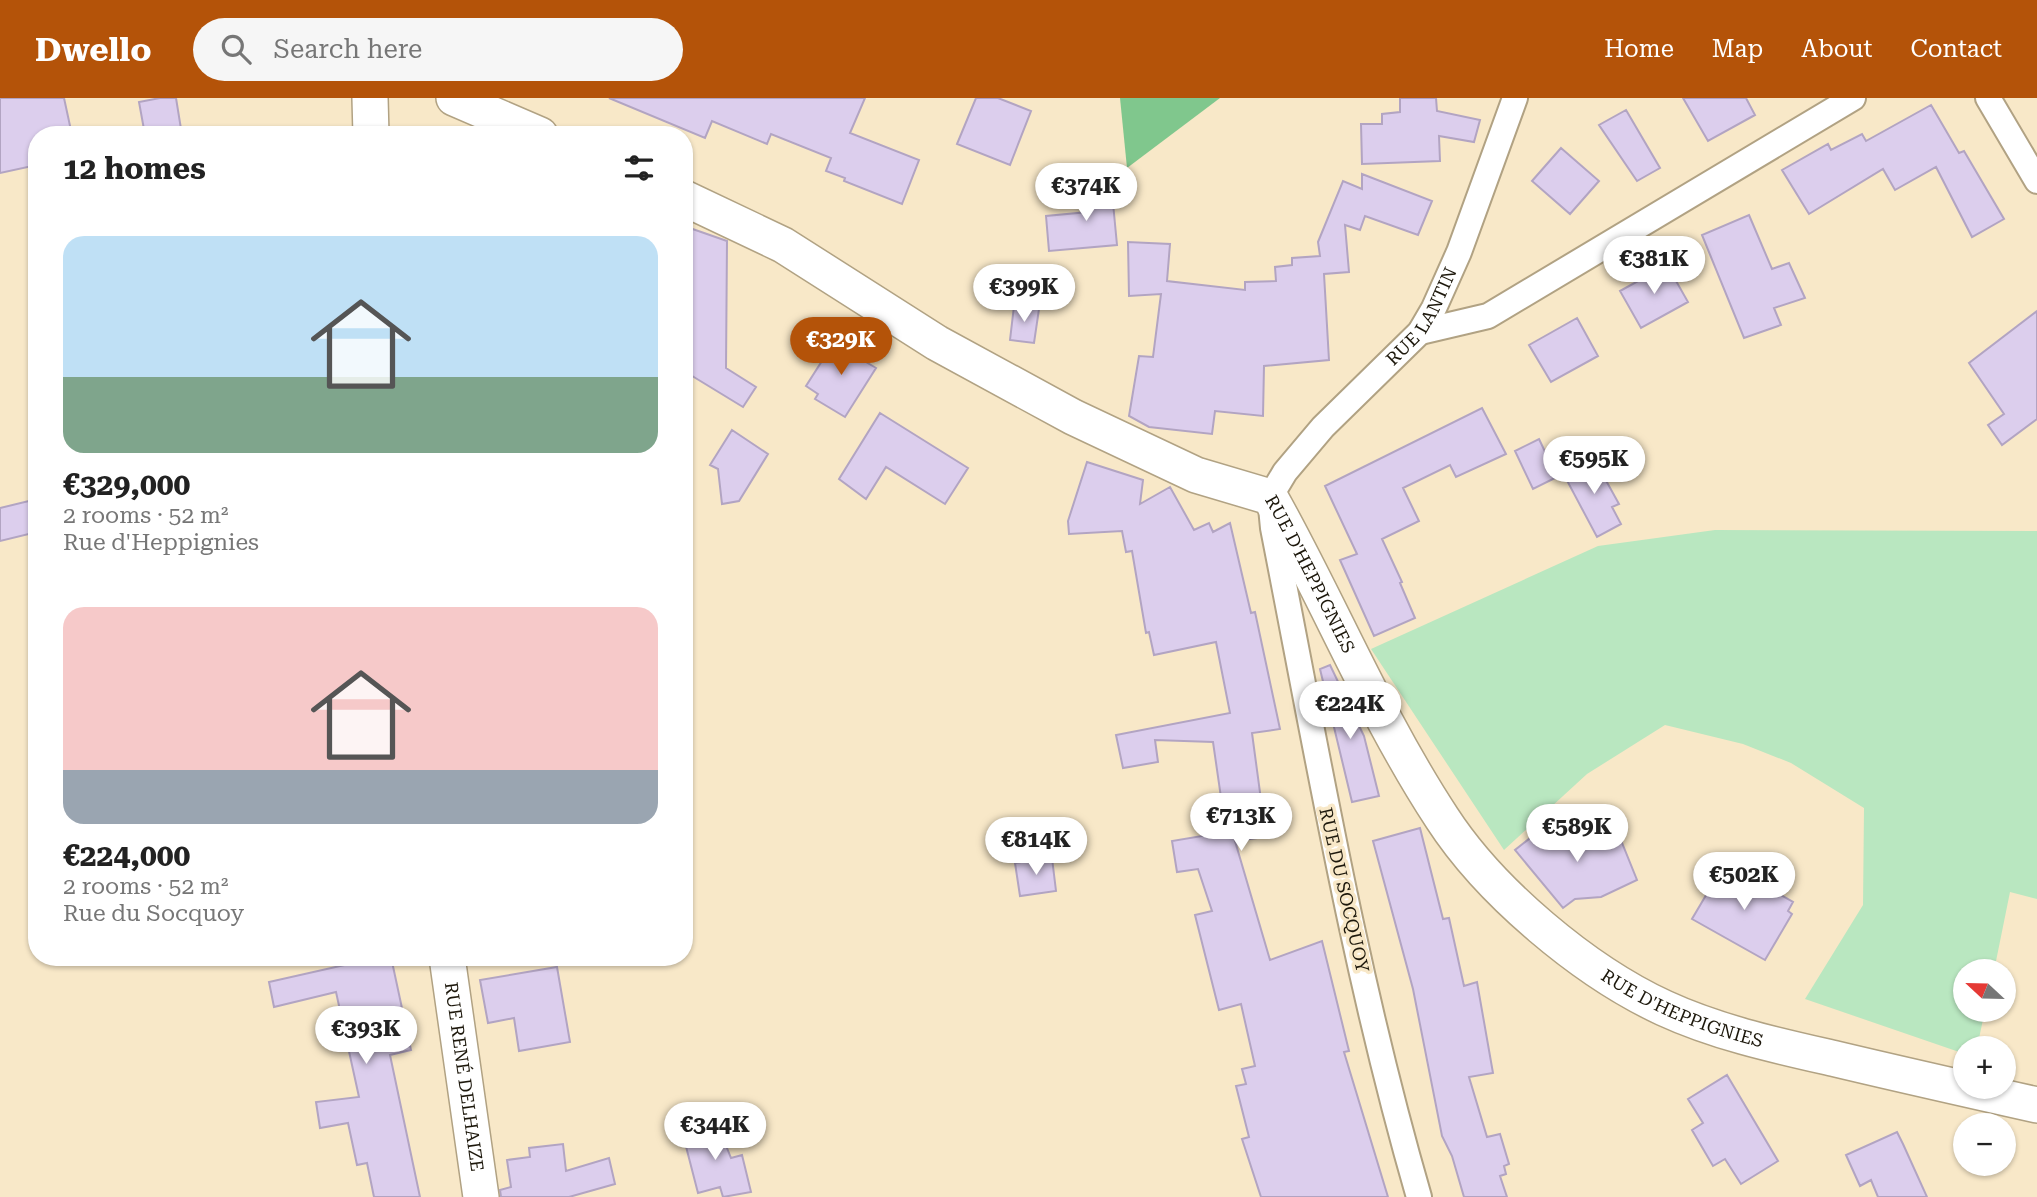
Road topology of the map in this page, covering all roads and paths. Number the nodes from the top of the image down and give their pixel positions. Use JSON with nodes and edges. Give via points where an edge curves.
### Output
{"nodes":[{"id":1,"x":370,"y":98,"type":"edge"},
{"id":2,"x":454,"y":98,"type":"edge"},
{"id":3,"x":1515,"y":98,"type":"edge"},
{"id":4,"x":1853,"y":98,"type":"edge"},
{"id":5,"x":1988,"y":98,"type":"edge"},
{"id":6,"x":371,"y":126,"type":"edge"},
{"id":7,"x":519,"y":126,"type":"edge"},
{"id":8,"x":2037,"y":181,"type":"edge"},
{"id":9,"x":693,"y":202,"type":"edge"},
{"id":10,"x":1420,"y":332,"type":"junction"},
{"id":11,"x":1270,"y":497,"type":"junction"},
{"id":12,"x":448,"y":966,"type":"edge"},
{"id":13,"x":2037,"y":1105,"type":"edge"},
{"id":14,"x":481,"y":1197,"type":"edge"},
{"id":15,"x":1419,"y":1197,"type":"edge"}],
"edges":[{"from":1,"to":6,"type":"street"},
{"from":2,"to":7,"type":"street"},
{"from":3,"to":10,"type":"street","name":"RUE LANTIN","via":[[1459,252]]},
{"from":4,"to":10,"type":"street","via":[[1488,316]]},
{"from":5,"to":8,"type":"street"},
{"from":9,"to":11,"type":"street","name":"RUE D'HEPPIGNIES","via":[[783,245],[937,343],[1073,417],[1196,475]]},
{"from":10,"to":11,"type":"street","name":"RUE LANTIN","via":[[1323,427]]},
{"from":11,"to":13,"type":"street","name":"RUE D'HEPPIGNIES","via":[[1442,819],[1493,880],[1588,962],[1664,1008],[1740,1034]]},
{"from":11,"to":15,"type":"street","name":"RUE DU SOCQUOY","via":[[1320,785],[1385,1082]]},
{"from":12,"to":14,"type":"street","name":"RUE RENÉ DELHAIZE"}]}
